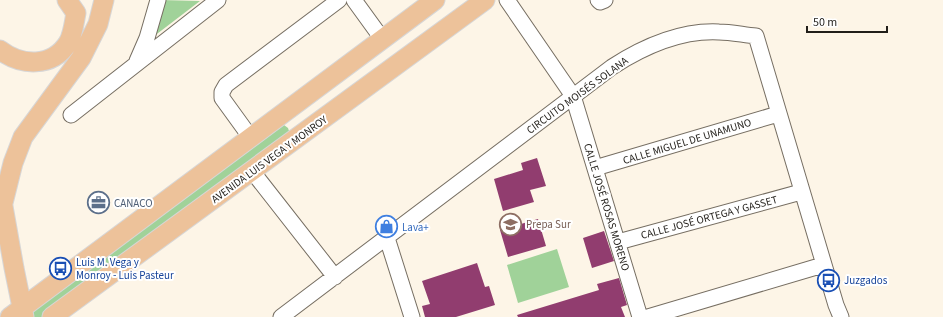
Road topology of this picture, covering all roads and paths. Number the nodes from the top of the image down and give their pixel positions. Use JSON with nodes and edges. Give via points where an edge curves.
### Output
{"nodes":[{"id":1,"x":68,"y":0,"type":"edge"},
{"id":2,"x":104,"y":0,"type":"edge"},
{"id":3,"x":158,"y":0,"type":"edge"},
{"id":4,"x":218,"y":0,"type":"edge"},
{"id":5,"x":339,"y":0,"type":"edge"},
{"id":6,"x":354,"y":0,"type":"edge"},
{"id":7,"x":435,"y":0,"type":"edge"},
{"id":8,"x":441,"y":0,"type":"edge"},
{"id":9,"x":485,"y":0,"type":"edge"},
{"id":10,"x":507,"y":0,"type":"edge"},
{"id":11,"x":598,"y":0,"type":"edge"},
{"id":12,"x":605,"y":0,"type":"edge"},
{"id":13,"x":457,"y":20,"type":"junction"},
{"id":14,"x":383,"y":40,"type":"junction"},
{"id":15,"x":0,"y":50,"type":"edge"},
{"id":16,"x":136,"y":62,"type":"junction"},
{"id":17,"x":573,"y":96,"type":"junction"},
{"id":18,"x":283,"y":113,"type":"junction"},
{"id":19,"x":778,"y":114,"type":"junction"},
{"id":20,"x":71,"y":115,"type":"dead end"},
{"id":21,"x":301,"y":135,"type":"junction"},
{"id":22,"x":251,"y":138,"type":"junction"},
{"id":23,"x":595,"y":168,"type":"junction"},
{"id":24,"x":252,"y":171,"type":"junction"},
{"id":25,"x":0,"y":181,"type":"edge"},
{"id":26,"x":801,"y":192,"type":"junction"},
{"id":27,"x":2,"y":207,"type":"junction"},
{"id":28,"x":387,"y":238,"type":"junction"},
{"id":29,"x":618,"y":242,"type":"junction"},
{"id":30,"x":823,"y":265,"type":"junction"},
{"id":31,"x":335,"y":277,"type":"junction"},
{"id":32,"x":0,"y":313,"type":"edge"},
{"id":33,"x":19,"y":314,"type":"edge"},
{"id":34,"x":0,"y":317,"type":"edge"},
{"id":35,"x":52,"y":317,"type":"edge"},
{"id":36,"x":280,"y":317,"type":"edge"},
{"id":37,"x":412,"y":317,"type":"edge"},
{"id":38,"x":640,"y":317,"type":"edge"},
{"id":39,"x":648,"y":317,"type":"edge"},
{"id":40,"x":841,"y":317,"type":"edge"}],
"edges":[{"from":1,"to":15,"type":"main road","via":[[76,13],[68,42],[60,53],[49,60],[31,63]]},
{"from":2,"to":27,"type":"main road","via":[[98,24],[81,58],[23,137],[13,163]]},
{"from":3,"to":16,"type":"street","via":[[147,38]]},
{"from":4,"to":16,"type":"street"},
{"from":5,"to":22,"type":"street","via":[[226,85],[222,98]]},
{"from":6,"to":14,"type":"street"},
{"from":7,"to":14,"type":"main road"},
{"from":8,"to":13,"type":"main road"},
{"from":9,"to":13,"type":"main road","name":"AVENIDA LUIS VEGA Y MONROY"},
{"from":10,"to":17,"type":"street","name":"CALLE JOSÉ ROSAS MORENO"},
{"from":11,"to":12,"type":"street"},
{"from":13,"to":21,"type":"main road","name":"AVENIDA LUIS VEGA Y MONROY"},
{"from":14,"to":18,"type":"main road"},
{"from":16,"to":20,"type":"street"},
{"from":17,"to":19,"type":"street","name":"CIRCUITO MOISÉS SOLANA","via":[[612,67],[652,45],[691,34],[719,32],[756,36]]},
{"from":17,"to":23,"type":"street","name":"CALLE JOSÉ ROSAS MORENO"},
{"from":17,"to":28,"type":"street","name":"CIRCUITO MOISÉS SOLANA"},
{"from":18,"to":21,"type":"main road"},
{"from":18,"to":22,"type":"main road"},
{"from":19,"to":23,"type":"street","name":"CALLE MIGUEL DE UNAMUNO"},
{"from":19,"to":26,"type":"street","name":"CIRCUITO MOISÉS SOLANA"},
{"from":21,"to":24,"type":"main road","name":"AVENIDA LUIS VEGA Y MONROY"},
{"from":22,"to":33,"type":"main road"},
{"from":23,"to":29,"type":"street","name":"CALLE JOSÉ ROSAS MORENO"},
{"from":24,"to":31,"type":"street"},
{"from":24,"to":35,"type":"main road","name":"AVENIDA LUIS VEGA Y MONROY"},
{"from":25,"to":27,"type":"main road"},
{"from":26,"to":29,"type":"street","name":"CALLE JOSÉ ORTEGA Y GASSET"},
{"from":26,"to":30,"type":"street","name":"CIRCUITO MOISÉS SOLANA"},
{"from":27,"to":33,"type":"main road"},
{"from":28,"to":31,"type":"street","name":"CIRCUITO MOISÉS SOLANA"},
{"from":28,"to":37,"type":"street"},
{"from":29,"to":38,"type":"street","name":"CALLE JOSÉ ROSAS MORENO"},
{"from":30,"to":39,"type":"street"},
{"from":30,"to":40,"type":"street","name":"CIRCUITO MOISÉS SOLANA"},
{"from":31,"to":36,"type":"street","name":"CIRCUITO MOISÉS SOLANA"},
{"from":32,"to":34,"type":"main road"}]}
